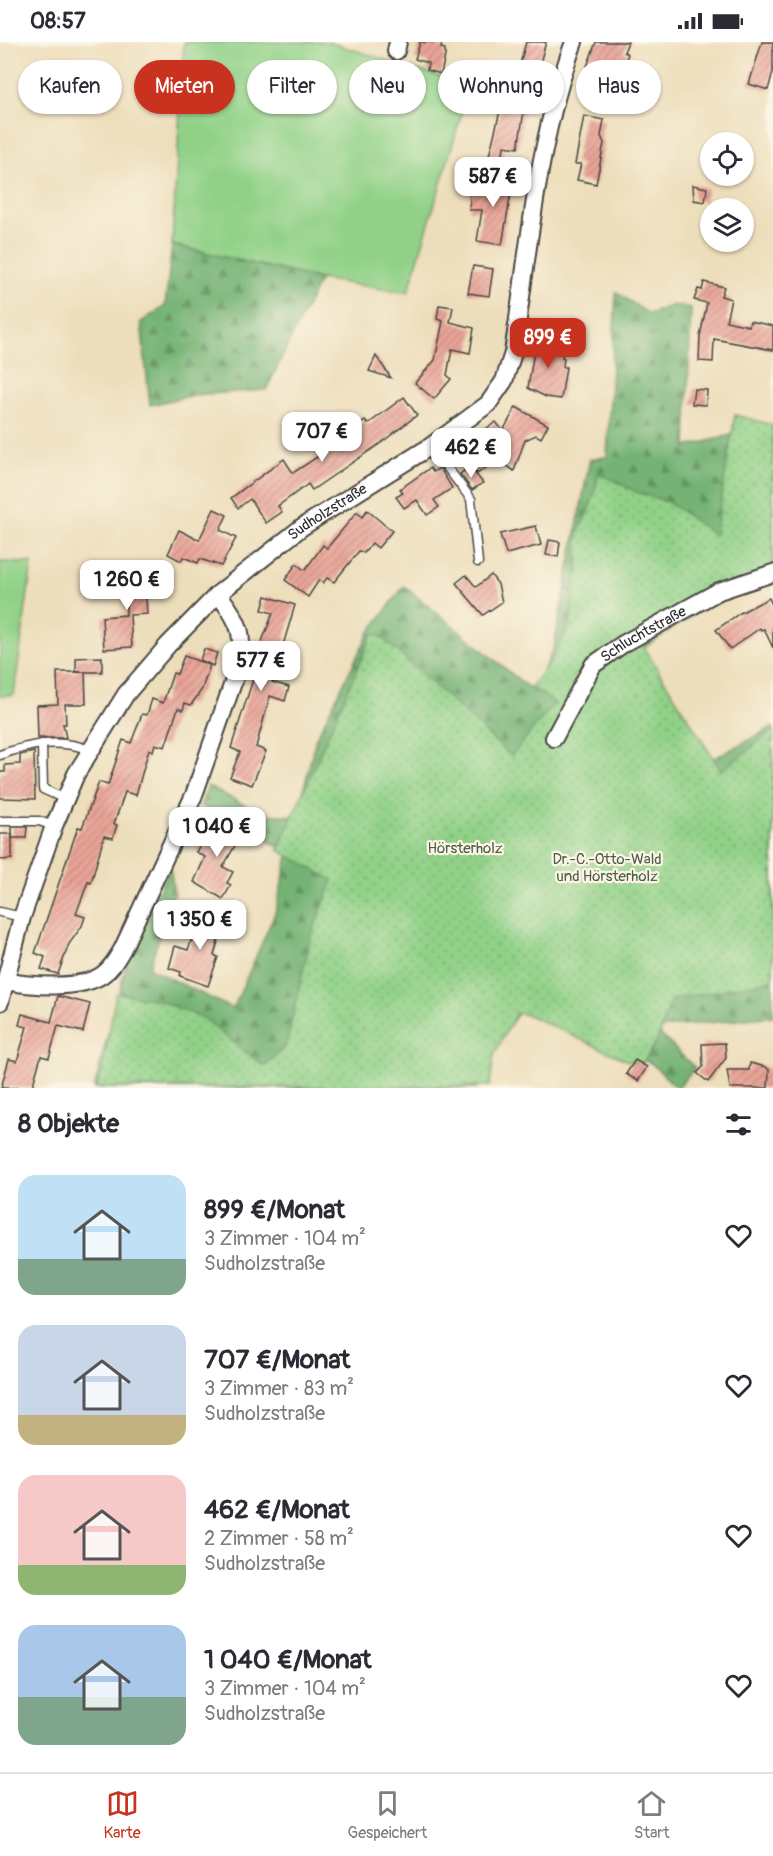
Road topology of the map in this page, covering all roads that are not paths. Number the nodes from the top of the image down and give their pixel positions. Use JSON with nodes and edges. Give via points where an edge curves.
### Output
{"nodes":[{"id":1,"x":574,"y":42,"type":"edge"},
{"id":2,"x":431,"y":446,"type":"junction"},
{"id":3,"x":478,"y":562,"type":"dead end"},
{"id":4,"x":773,"y":573,"type":"edge"},
{"id":5,"x":218,"y":594,"type":"junction"},
{"id":6,"x":554,"y":738,"type":"dead end"},
{"id":7,"x":42,"y":744,"type":"junction"},
{"id":8,"x":90,"y":750,"type":"junction"},
{"id":9,"x":0,"y":755,"type":"edge"},
{"id":10,"x":65,"y":800,"type":"junction"},
{"id":11,"x":0,"y":821,"type":"edge"},
{"id":12,"x":54,"y":826,"type":"junction"},
{"id":13,"x":0,"y":912,"type":"edge"},
{"id":14,"x":22,"y":917,"type":"junction"},
{"id":15,"x":5,"y":981,"type":"junction"},
{"id":16,"x":0,"y":1002,"type":"edge"}],
"edges":[{"from":1,"to":2,"type":"street","name":"Sudholzstraße","via":[[550,122],[507,372],[488,404]]},
{"from":2,"to":3,"type":"lane","via":[[471,499]]},
{"from":2,"to":5,"type":"street","name":"Sudholzstraße","via":[[302,527]]},
{"from":4,"to":6,"type":"street","name":"Schluchtstraße","via":[[719,591],[593,665]]},
{"from":5,"to":8,"type":"street","name":"Sudholzstraße","via":[[126,694]]},
{"from":5,"to":15,"type":"street","via":[[242,634],[236,674],[194,795],[122,950],[112,967],[80,983],[39,985]]},
{"from":7,"to":8,"type":"lane","via":[[72,744]]},
{"from":7,"to":9,"type":"lane"},
{"from":7,"to":10,"type":"lane","via":[[43,789]]},
{"from":8,"to":10,"type":"street","name":"Sudholzstraße"},
{"from":10,"to":12,"type":"street","name":"Sudholzstraße"},
{"from":11,"to":12,"type":"lane","via":[[39,821]]},
{"from":12,"to":14,"type":"street","name":"Sudholzstraße"},
{"from":13,"to":14,"type":"lane"},
{"from":14,"to":15,"type":"street","name":"Sudholzstraße"},
{"from":15,"to":16,"type":"street","name":"Sudholzstraße"}]}
